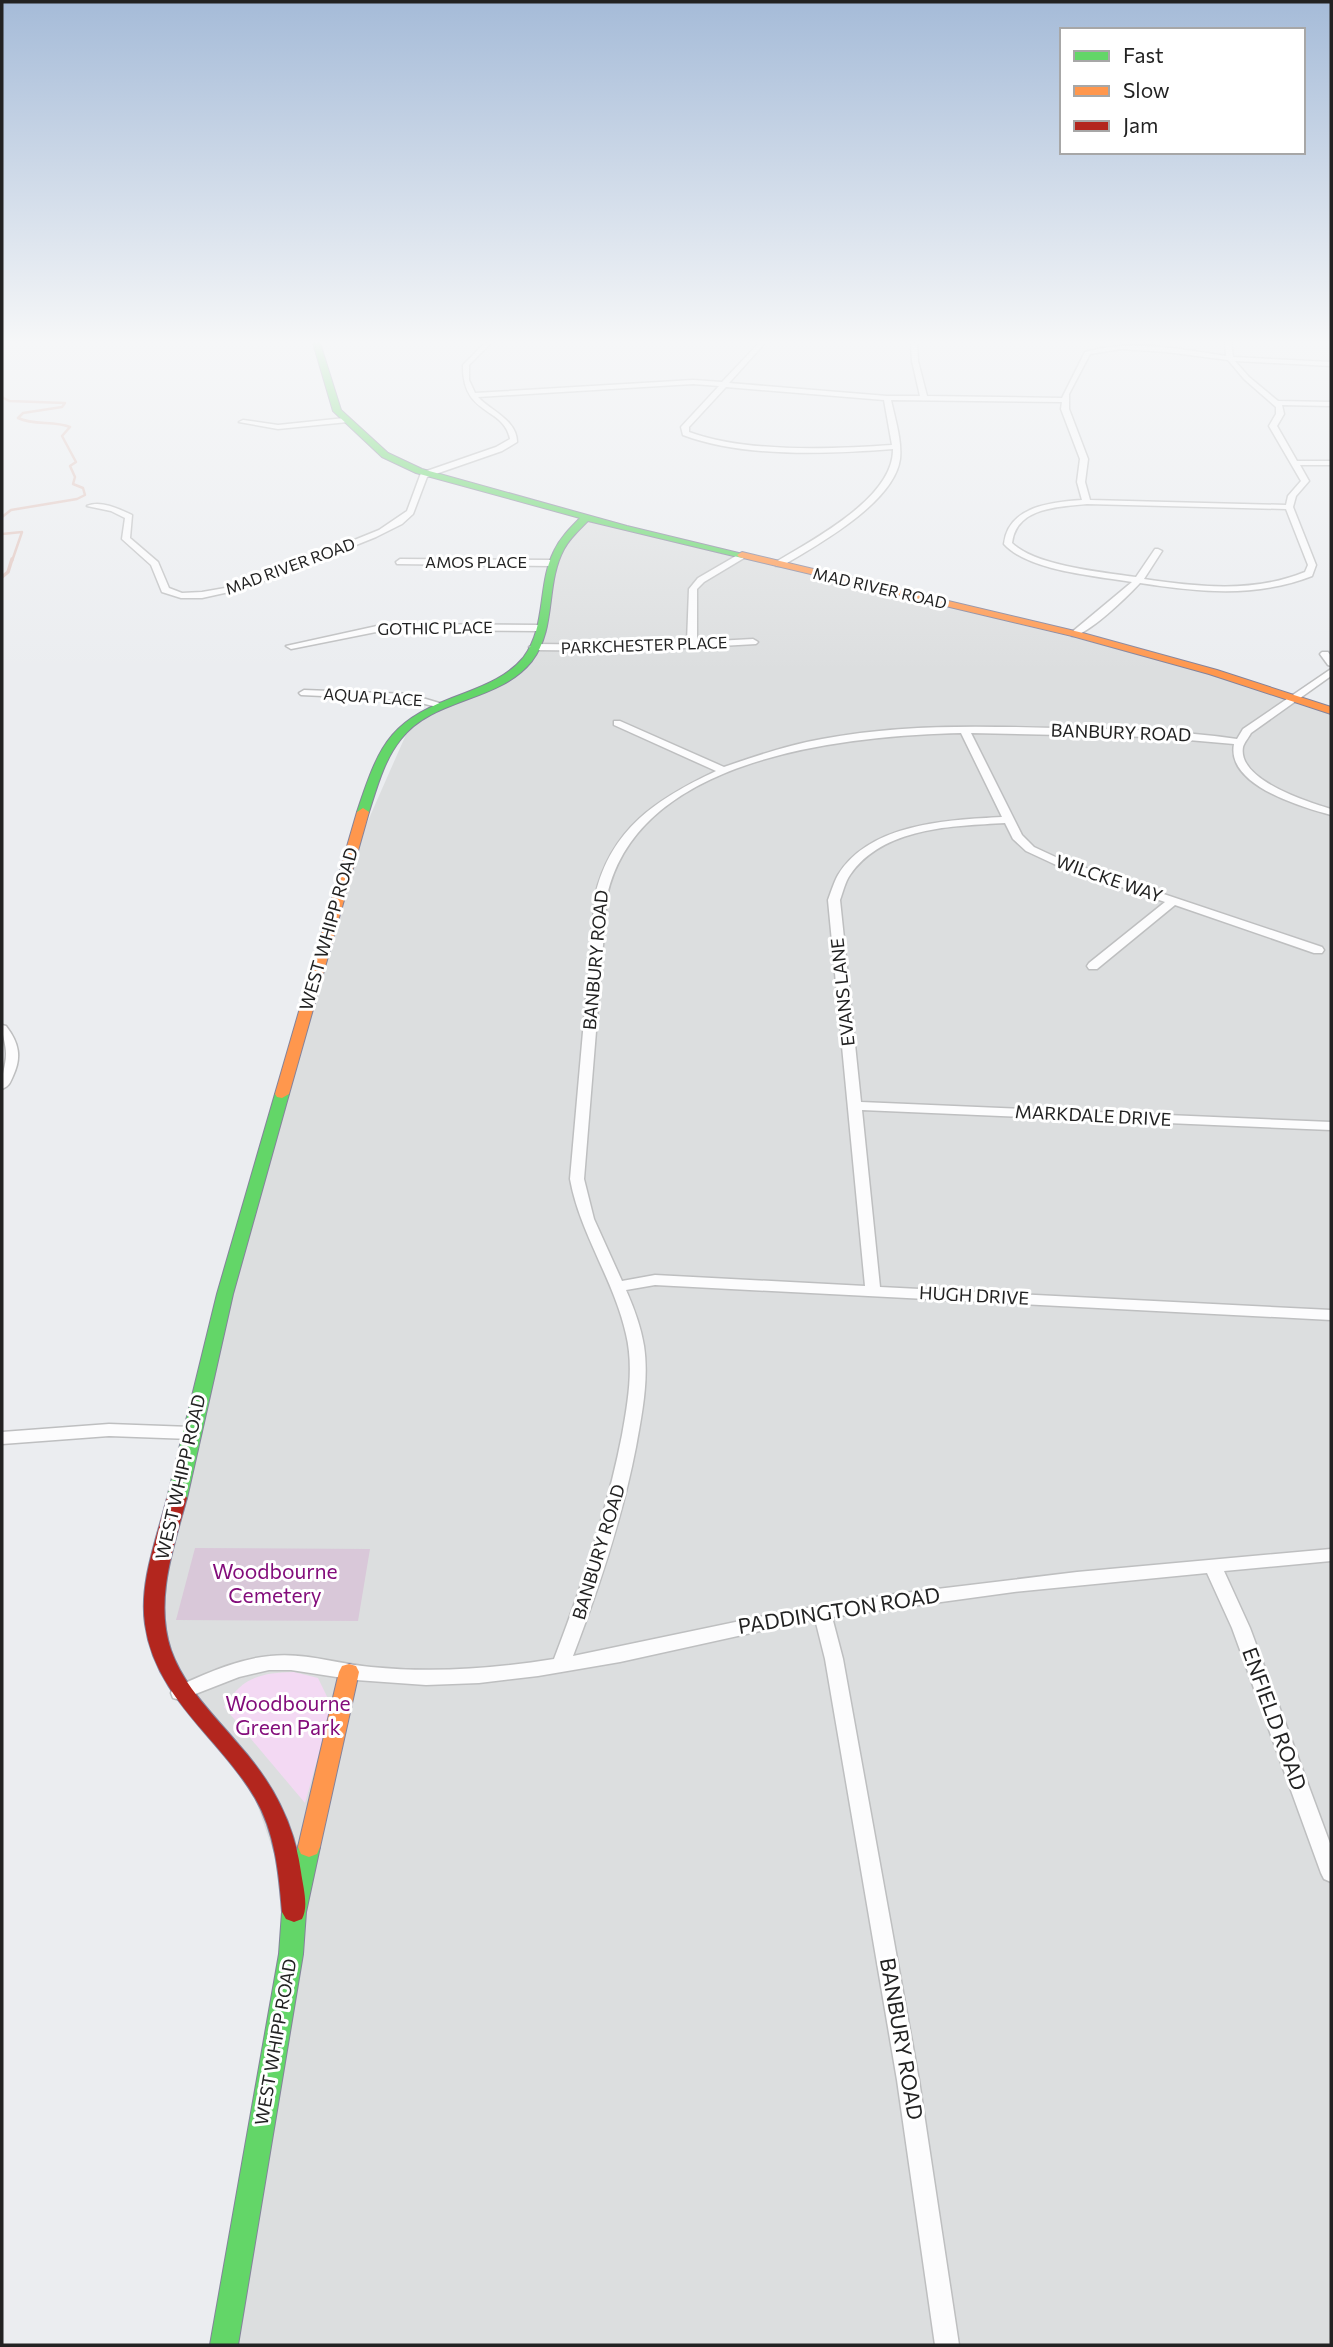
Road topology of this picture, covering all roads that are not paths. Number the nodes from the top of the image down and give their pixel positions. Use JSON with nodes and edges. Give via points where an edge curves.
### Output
{"nodes":[{"id":1,"x":382,"y":453,"type":"edge"},
{"id":2,"x":488,"y":453,"type":"edge"},
{"id":3,"x":895,"y":453,"type":"edge"},
{"id":4,"x":1082,"y":453,"type":"edge"},
{"id":5,"x":1289,"y":453,"type":"edge"},
{"id":6,"x":1296,"y":463,"type":"junction"},
{"id":7,"x":1331,"y":463,"type":"edge"},
{"id":8,"x":427,"y":473,"type":"junction"},
{"id":9,"x":1087,"y":502,"type":"junction"},
{"id":10,"x":91,"y":506,"type":"dead end"},
{"id":11,"x":1289,"y":507,"type":"junction"},
{"id":12,"x":586,"y":518,"type":"junction"},
{"id":13,"x":1158,"y":551,"type":"dead end"},
{"id":14,"x":741,"y":556,"type":"junction"},
{"id":15,"x":400,"y":562,"type":"dead end"},
{"id":16,"x":553,"y":563,"type":"junction"},
{"id":17,"x":779,"y":564,"type":"junction"},
{"id":18,"x":1136,"y":581,"type":"junction"},
{"id":19,"x":539,"y":628,"type":"junction"},
{"id":20,"x":1075,"y":634,"type":"junction"},
{"id":21,"x":753,"y":642,"type":"dead end"},
{"id":22,"x":692,"y":645,"type":"junction"},
{"id":23,"x":291,"y":646,"type":"dead end"},
{"id":24,"x":534,"y":647,"type":"junction"},
{"id":25,"x":1331,"y":672,"type":"edge"},
{"id":26,"x":304,"y":693,"type":"dead end"},
{"id":27,"x":1294,"y":698,"type":"junction"},
{"id":28,"x":440,"y":705,"type":"junction"},
{"id":29,"x":1331,"y":711,"type":"edge"},
{"id":30,"x":617,"y":723,"type":"dead end"},
{"id":31,"x":965,"y":730,"type":"junction"},
{"id":32,"x":1239,"y":742,"type":"junction"},
{"id":33,"x":723,"y":771,"type":"junction"},
{"id":34,"x":1331,"y":812,"type":"edge"},
{"id":35,"x":1008,"y":820,"type":"junction"},
{"id":36,"x":1173,"y":901,"type":"junction"},
{"id":37,"x":1318,"y":950,"type":"dead end"},
{"id":38,"x":1093,"y":966,"type":"dead end"},
{"id":39,"x":2,"y":1029,"type":"edge"},
{"id":40,"x":2,"y":1085,"type":"edge"},
{"id":41,"x":855,"y":1106,"type":"junction"},
{"id":42,"x":1331,"y":1126,"type":"edge"},
{"id":43,"x":617,"y":1287,"type":"junction"},
{"id":44,"x":873,"y":1291,"type":"junction"},
{"id":45,"x":1331,"y":1315,"type":"edge"},
{"id":46,"x":191,"y":1433,"type":"junction"},
{"id":47,"x":2,"y":1438,"type":"edge"},
{"id":48,"x":1331,"y":1555,"type":"edge"},
{"id":49,"x":1213,"y":1566,"type":"junction"},
{"id":50,"x":822,"y":1611,"type":"junction"},
{"id":51,"x":561,"y":1664,"type":"junction"},
{"id":52,"x":349,"y":1672,"type":"junction"},
{"id":53,"x":180,"y":1693,"type":"junction"},
{"id":54,"x":1331,"y":1873,"type":"edge"},
{"id":55,"x":294,"y":1912,"type":"junction"},
{"id":56,"x":224,"y":2345,"type":"edge"},
{"id":57,"x":947,"y":2345,"type":"edge"}],
"edges":[{"from":1,"to":8,"type":"street","name":"MAD RIVER ROAD"},
{"from":2,"to":8,"type":"street"},
{"from":3,"to":17,"type":"street","via":[[892,474],[860,509]]},
{"from":4,"to":9,"type":"street","via":[[1081,482]]},
{"from":5,"to":6,"type":"street"},
{"from":6,"to":7,"type":"street"},
{"from":6,"to":11,"type":"street","via":[[1305,481]]},
{"from":8,"to":10,"type":"street","name":"MAD RIVER ROAD","via":[[420,480],[412,511],[396,523],[254,582],[201,595],[164,590],[155,564],[126,539],[129,517]]},
{"from":8,"to":12,"type":"street","name":"MAD RIVER ROAD"},
{"from":9,"to":11,"type":"street"},
{"from":9,"to":18,"type":"street","via":[[1049,505],[1029,512],[1017,523],[1008,544],[1018,553],[1051,564]]},
{"from":11,"to":18,"type":"street","via":[[1312,565],[1303,578],[1225,588]]},
{"from":12,"to":14,"type":"street","name":"MAD RIVER ROAD"},
{"from":12,"to":16,"type":"street","name":"WEST WHIPP ROAD","via":[[567,532]]},
{"from":13,"to":18,"type":"street"},
{"from":14,"to":17,"type":"street","name":"MAD RIVER ROAD"},
{"from":14,"to":22,"type":"street","via":[[693,589]]},
{"from":15,"to":16,"type":"street","name":"AMOS PLACE"},
{"from":16,"to":19,"type":"street","name":"WEST WHIPP ROAD"},
{"from":17,"to":20,"type":"street","name":"MAD RIVER ROAD"},
{"from":18,"to":20,"type":"street"},
{"from":19,"to":23,"type":"street","name":"GOTHIC PLACE","via":[[386,628]]},
{"from":19,"to":24,"type":"street","name":"WEST WHIPP ROAD"},
{"from":20,"to":27,"type":"street","name":"MAD RIVER ROAD"},
{"from":21,"to":22,"type":"street","name":"PARKCHESTER PLACE"},
{"from":22,"to":24,"type":"street","name":"PARKCHESTER PLACE"},
{"from":24,"to":28,"type":"street","name":"WEST WHIPP ROAD","via":[[524,664],[507,677]]},
{"from":25,"to":27,"type":"street"},
{"from":26,"to":28,"type":"street","name":"AQUA PLACE","via":[[409,696]]},
{"from":27,"to":29,"type":"street","name":"MAD RIVER ROAD"},
{"from":27,"to":32,"type":"street","via":[[1247,731]]},
{"from":28,"to":46,"type":"street","name":"WEST WHIPP ROAD","via":[[404,728],[371,789],[225,1294]]},
{"from":30,"to":33,"type":"street"},
{"from":31,"to":32,"type":"street","name":"BANBURY ROAD","via":[[1162,734]]},
{"from":31,"to":33,"type":"street","name":"BANBURY ROAD","via":[[847,738],[792,748]]},
{"from":31,"to":35,"type":"street","name":"WILCKE WAY"},
{"from":32,"to":34,"type":"street","via":[[1240,760],[1255,779]]},
{"from":33,"to":43,"type":"street","name":"BANBURY ROAD","via":[[674,796],[642,820],[622,843],[604,879],[577,1179],[585,1218]]},
{"from":35,"to":36,"type":"street","name":"WILCKE WAY","via":[[1022,842],[1041,855]]},
{"from":35,"to":41,"type":"street","name":"EVANS LANE","via":[[950,824],[895,838],[855,860],[837,886],[834,900]]},
{"from":36,"to":37,"type":"street","name":"WILCKE WAY"},
{"from":36,"to":38,"type":"street"},
{"from":39,"to":40,"type":"street","via":[[14,1057]]},
{"from":41,"to":42,"type":"street","name":"MARKDALE DRIVE"},
{"from":41,"to":44,"type":"street","name":"EVANS LANE"},
{"from":43,"to":44,"type":"street","name":"HUGH DRIVE","via":[[655,1280]]},
{"from":43,"to":51,"type":"street","name":"BANBURY ROAD","via":[[637,1360],[632,1423],[607,1539]]},
{"from":44,"to":45,"type":"street","name":"HUGH DRIVE"},
{"from":46,"to":47,"type":"street","via":[[109,1430]]},
{"from":46,"to":53,"type":"street","name":"WEST WHIPP ROAD","via":[[153,1612],[155,1636]]},
{"from":48,"to":49,"type":"street","name":"PADDINGTON ROAD"},
{"from":49,"to":50,"type":"street","name":"PADDINGTON ROAD","via":[[997,1587]]},
{"from":49,"to":54,"type":"street","name":"ENFIELD ROAD","via":[[1241,1628]]},
{"from":50,"to":51,"type":"street","name":"PADDINGTON ROAD"},
{"from":50,"to":57,"type":"street","name":"BANBURY ROAD","via":[[908,2080]]},
{"from":51,"to":52,"type":"street","name":"PADDINGTON ROAD","via":[[449,1677]]},
{"from":52,"to":53,"type":"street","via":[[272,1663]]},
{"from":52,"to":55,"type":"street","name":"WEST WHIPP ROAD"},
{"from":53,"to":55,"type":"street","name":"WEST WHIPP ROAD","via":[[244,1766],[272,1810],[292,1872]]},
{"from":55,"to":56,"type":"street","name":"WEST WHIPP ROAD","via":[[291,1954]]}]}
